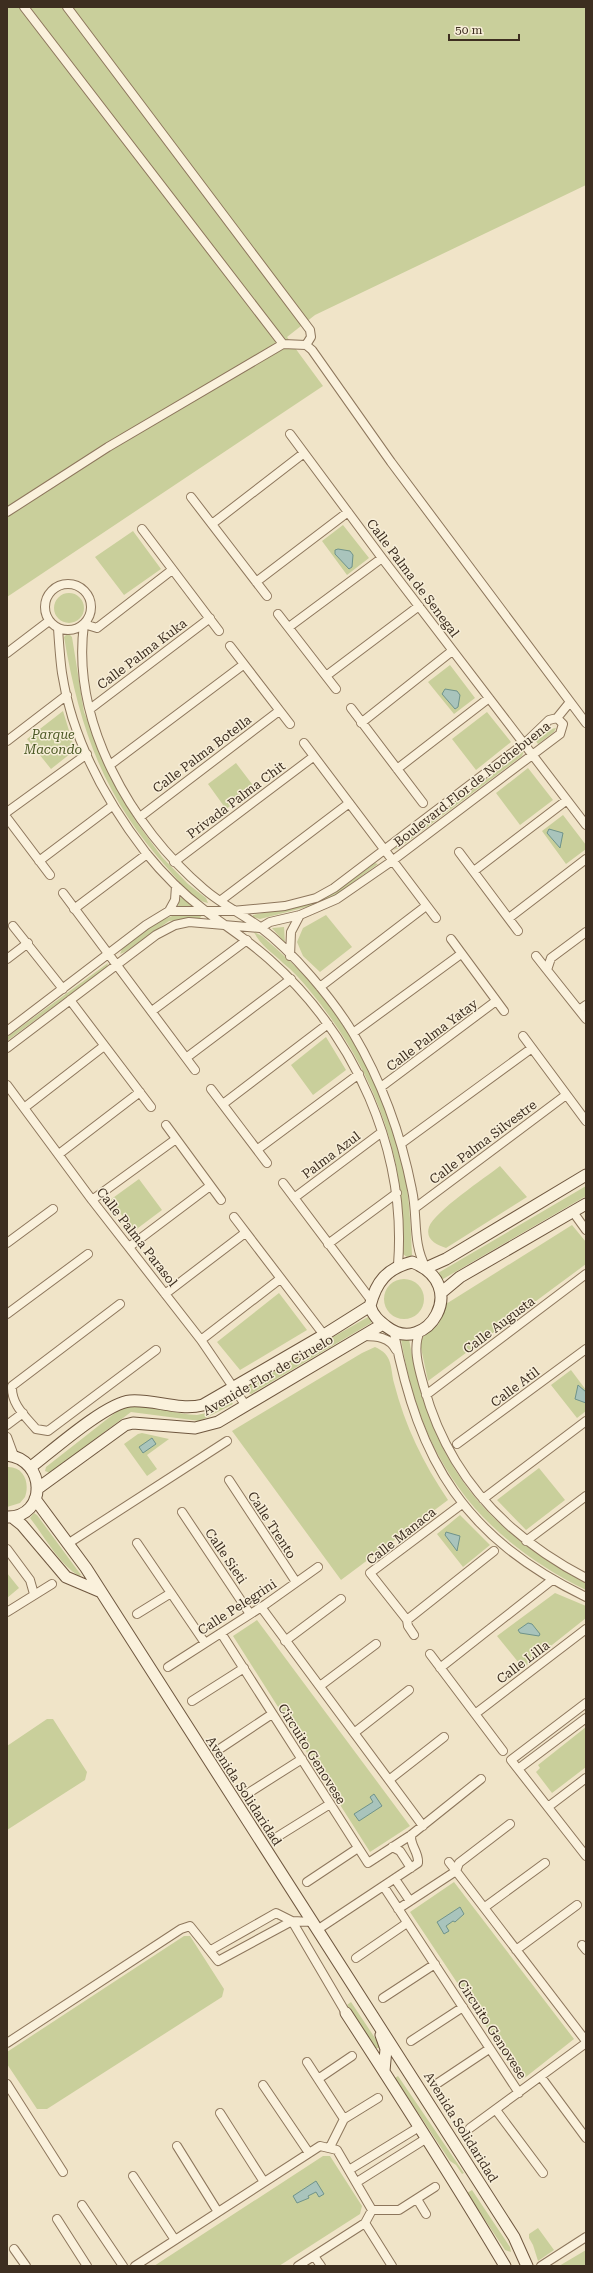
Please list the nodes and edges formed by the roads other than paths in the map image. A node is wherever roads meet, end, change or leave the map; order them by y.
1 (24, 7) edge
2 (67, 7) edge
3 (284, 344) junction
4 (306, 345) junction
5 (290, 434) dead end
6 (304, 453) junction
7 (191, 497) dead end
8 (7, 512) edge
9 (348, 512) junction
10 (212, 524) junction
11 (142, 529) dead end
12 (382, 558) junction
13 (172, 570) junction
14 (256, 582) junction
15 (267, 596) dead end
16 (419, 606) junction
17 (278, 614) dead end
18 (210, 618) junction
19 (49, 621) junction
20 (84, 624) junction
21 (289, 627) junction
22 (58, 628) junction
23 (219, 632) dead end
24 (230, 646) dead end
25 (452, 651) junction
26 (7, 653) edge
27 (243, 665) junction
28 (326, 676) junction
29 (336, 689) dead end
30 (67, 696) junction
31 (489, 698) junction
32 (570, 702) junction
33 (351, 708) dead end
34 (90, 709) junction
35 (279, 711) junction
36 (557, 718) junction
37 (361, 723) junction
38 (290, 724) dead end
39 (586, 724) edge
40 (7, 741) edge
41 (525, 743) junction
42 (304, 744) dead end
43 (87, 754) junction
44 (532, 754) junction
45 (313, 757) junction
46 (110, 765) junction
47 (397, 769) junction
48 (567, 800) junction
49 (348, 804) junction
50 (423, 804) dead end
51 (112, 806) junction
52 (7, 812) edge
53 (140, 817) junction
54 (7, 818) edge
55 (586, 825) edge
56 (384, 850) junction
57 (459, 852) dead end
58 (147, 854) junction
59 (586, 859) edge
60 (392, 861) junction
61 (40, 862) junction
62 (174, 862) junction
63 (474, 871) junction
64 (50, 875) dead end
65 (176, 886) junction
66 (63, 893) dead end
67 (220, 901) junction
68 (426, 906) junction
69 (74, 909) junction
70 (203, 910) junction
71 (169, 911) junction
72 (232, 911) junction
73 (300, 916) junction
74 (436, 918) dead end
75 (509, 918) junction
76 (13, 926) dead end
77 (229, 926) junction
78 (260, 928) junction
79 (518, 931) dead end
80 (586, 932) edge
81 (451, 939) dead end
82 (247, 940) junction
83 (28, 943) junction
84 (109, 953) junction
85 (461, 954) junction
86 (290, 956) junction
87 (536, 956) dead end
88 (7, 959) edge
89 (117, 964) junction
90 (547, 970) junction
91 (291, 979) junction
92 (320, 986) junction
93 (63, 989) junction
94 (70, 1000) junction
95 (496, 1001) junction
96 (583, 1007) edge
97 (152, 1011) junction
98 (504, 1011) dead end
99 (586, 1019) edge
100 (328, 1024) junction
101 (7, 1031) edge
102 (353, 1033) junction
103 (523, 1036) dead end
104 (104, 1046) junction
105 (7, 1048) edge
106 (532, 1048) junction
107 (186, 1058) junction
108 (195, 1070) dead end
109 (359, 1074) junction
110 (7, 1085) edge
111 (381, 1087) junction
112 (211, 1089) dead end
113 (140, 1092) junction
114 (566, 1095) junction
115 (223, 1104) junction
116 (151, 1107) dead end
117 (24, 1108) junction
118 (586, 1121) edge
119 (166, 1125) dead end
120 (382, 1132) junction
121 (176, 1139) junction
122 (402, 1143) junction
123 (258, 1149) junction
124 (59, 1154) junction
125 (267, 1163) dead end
126 (586, 1175) edge
127 (283, 1183) dead end
128 (210, 1186) junction
129 (397, 1193) junction
130 (294, 1198) junction
131 (92, 1200) junction
132 (220, 1200) dead end
133 (586, 1204) edge
134 (415, 1208) junction
135 (53, 1209) dead end
136 (573, 1212) junction
137 (234, 1217) dead end
138 (586, 1230) edge
139 (245, 1233) junction
140 (7, 1243) edge
141 (328, 1244) junction
142 (129, 1247) junction
143 (88, 1254) dead end
144 (398, 1265) junction
145 (426, 1268) junction
146 (586, 1274) edge
147 (280, 1279) junction
148 (442, 1292) junction
149 (165, 1294) junction
150 (370, 1303) junction
151 (120, 1304) dead end
152 (7, 1314) edge
153 (383, 1324) junction
154 (420, 1332) junction
155 (394, 1333) junction
156 (324, 1335) junction
157 (364, 1336) junction
158 (201, 1340) junction
159 (586, 1349) edge
160 (156, 1350) dead end
161 (398, 1354) junction
162 (232, 1388) junction
163 (426, 1395) junction
164 (246, 1406) junction
165 (23, 1413) junction
166 (586, 1421) edge
167 (10, 1423) edge
168 (7, 1437) edge
169 (227, 1441) dead end
170 (457, 1444) dead end
171 (11, 1455) edge
172 (31, 1467) junction
173 (229, 1480) dead end
174 (36, 1494) junction
175 (586, 1496) edge
176 (483, 1499) junction
177 (462, 1504) junction
178 (182, 1512) dead end
179 (10, 1517) edge
180 (526, 1541) junction
181 (69, 1543) junction
182 (137, 1543) dead end
183 (7, 1549) edge
184 (494, 1551) dead end
185 (318, 1567) dead end
186 (586, 1578) edge
187 (552, 1580) junction
188 (296, 1582) junction
189 (52, 1584) dead end
190 (99, 1591) junction
191 (171, 1593) junction
192 (34, 1594) junction
193 (586, 1597) edge
194 (341, 1599) dead end
195 (261, 1607) junction
196 (7, 1612) edge
197 (137, 1614) dead end
198 (250, 1614) junction
199 (407, 1620) junction
200 (586, 1630) edge
201 (221, 1633) junction
202 (414, 1635) dead end
203 (285, 1641) junction
204 (205, 1643) junction
205 (376, 1644) dead end
206 (430, 1654) dead end
207 (168, 1667) dead end
208 (244, 1668) junction
209 (440, 1668) junction
210 (320, 1686) junction
211 (409, 1690) dead end
212 (192, 1701) dead end
213 (586, 1703) edge
214 (272, 1714) junction
215 (475, 1714) junction
216 (586, 1718) edge
217 (354, 1733) junction
218 (444, 1737) dead end
219 (221, 1748) dead end
220 (503, 1751) dead end
221 (302, 1759) junction
222 (518, 1769) junction
223 (586, 1778) edge
224 (481, 1779) dead end
225 (389, 1780) junction
226 (250, 1792) dead end
227 (330, 1804) junction
228 (548, 1806) junction
229 (510, 1824) dead end
230 (423, 1826) junction
231 (277, 1837) dead end
232 (411, 1839) junction
233 (392, 1847) junction
234 (358, 1848) junction
235 (585, 1854) edge
236 (449, 1862) dead end
237 (545, 1863) dead end
238 (411, 1868) junction
239 (456, 1871) junction
240 (395, 1879) junction
241 (307, 1882) dead end
242 (384, 1887) junction
243 (410, 1901) junction
244 (577, 1905) dead end
245 (484, 1907) junction
246 (398, 1909) junction
247 (292, 1921) junction
248 (407, 1923) junction
249 (315, 1926) junction
250 (211, 1950) junction
251 (516, 1950) junction
252 (356, 1958) dead end
253 (435, 1964) junction
254 (383, 1998) dead end
255 (367, 2005) junction
256 (462, 2007) junction
257 (346, 2013) joint
258 (411, 2041) dead end
259 (7, 2042) edge
260 (586, 2042) edge
261 (490, 2048) junction
262 (352, 2056) dead end
263 (307, 2062) dead end
264 (384, 2071) junction
265 (541, 2077) junction
266 (318, 2079) junction
267 (438, 2083) dead end
268 (7, 2084) edge
269 (263, 2085) dead end
270 (519, 2093) junction
271 (378, 2098) dead end
272 (496, 2110) junction
273 (220, 2113) dead end
274 (344, 2119) junction
275 (419, 2127) junction
276 (470, 2128) dead end
277 (427, 2138) junction
278 (586, 2138) edge
279 (177, 2146) dead end
280 (330, 2147) junction
281 (308, 2153) junction
282 (349, 2170) junction
283 (63, 2172) dead end
284 (543, 2173) dead end
285 (133, 2176) dead end
286 (264, 2182) junction
287 (357, 2182) junction
288 (435, 2187) dead end
289 (417, 2199) junction
290 (82, 2205) dead end
291 (372, 2210) junction
292 (218, 2212) junction
293 (426, 2214) dead end
294 (57, 2219) dead end
295 (365, 2223) junction
296 (586, 2237) edge
297 (174, 2240) junction
298 (14, 2248) dead end
299 (314, 2256) junction
300 (26, 2266) edge
301 (87, 2266) edge
302 (123, 2266) edge
303 (135, 2266) edge
304 (298, 2266) edge
305 (321, 2266) edge
306 (392, 2266) edge
307 (505, 2266) edge
308 (527, 2266) edge
309 (541, 2266) edge

1 - 3 street
2 - 4 street
3 - 4 street
3 - 8 street
4 - 32 street
5 - 6 street, Calle Palma de Senegal
6 - 9 street, Calle Palma de Senegal
6 - 10 street
7 - 10 street
9 - 12 street, Calle Palma de Senegal
9 - 14 street
10 - 14 street
11 - 13 street
12 - 16 street, Calle Palma de Senegal
12 - 21 street
13 - 18 street
13 - 20 street
14 - 15 street
16 - 25 street, Calle Palma de Senegal
16 - 28 street
17 - 21 street
18 - 23 street
18 - 34 street, Calle Palma Kuka
19 - 20 street
19 - 22 street
19 - 26 street
20 - 22 street
20 - 34 street
21 - 28 street
22 - 30 street
24 - 27 street
25 - 31 street, Calle Palma de Senegal
25 - 37 street
27 - 35 street
27 - 46 street
28 - 29 street
30 - 40 street
30 - 43 street
31 - 41 street, Calle Palma de Senegal
31 - 47 street
32 - 36 street
32 - 39 street
33 - 37 street
34 - 46 street
35 - 38 street
35 - 53 street, Calle Palma Botella
36 - 41 street, Boulevard Flor de Nochebuena
36 - 44 street, Boulevard Flor de Nochebuena
37 - 47 street
41 - 44 street, Calle Palma de Senegal
41 - 56 street, Boulevard Flor de Nochebuena
42 - 45 street
43 - 51 street
43 - 52 street
44 - 48 street, Calle Palma de Senegal
44 - 60 street, Boulevard Flor de Nochebuena
45 - 49 street
45 - 62 street, Privada Palma Chit
46 - 53 street
47 - 50 street
48 - 55 street, Calle Palma de Senegal
48 - 63 street
49 - 56 street
49 - 67 street
51 - 58 street
51 - 61 street
53 - 62 street
54 - 61 street
56 - 60 street
56 - 72 street, Boulevard Flor de Nochebuena
57 - 63 street
58 - 65 street
58 - 69 street
59 - 75 street
60 - 68 street
60 - 73 street, Boulevard Flor de Nochebuena
61 - 64 street
62 - 67 street
63 - 75 street
65 - 70 street
65 - 71 street
66 - 69 street
67 - 72 street
68 - 74 street
68 - 92 street
69 - 84 street
70 - 71 street, Boulevard Flor de Nochebuena
70 - 72 street, Boulevard Flor de Nochebuena
70 - 77 street
71 - 84 street
72 - 78 street
73 - 78 street, Boulevard Flor de Nochebuena
73 - 86 street
75 - 79 street
76 - 83 street
77 - 78 street, Boulevard Flor de Nochebuena
77 - 82 street
77 - 89 street, Boulevard Flor de Nochebuena
78 - 86 street
80 - 90 street
81 - 85 street, Calle Palma Yatay
82 - 91 street
82 - 97 street
83 - 88 street
83 - 93 street
84 - 89 street
84 - 93 street
85 - 95 street, Calle Palma Yatay
85 - 102 street
86 - 92 street
87 - 90 street
89 - 94 street, Boulevard Flor de Nochebuena
89 - 97 street
90 - 96 street
91 - 100 street
91 - 107 street
92 - 102 street
93 - 101 street
94 - 104 street
94 - 105 street, Boulevard Flor de Nochebuena
95 - 98 street, Calle Palma Yatay
95 - 111 street, Calle Palma Yatay
96 - 99 street
97 - 107 street
100 - 109 street
100 - 115 street
102 - 111 street
103 - 106 street
104 - 113 street
104 - 117 street
106 - 114 street
106 - 122 street
107 - 108 street
109 - 120 street
109 - 123 street
110 - 117 street, Calle Palma Parasol
111 - 122 street
112 - 115 street
113 - 116 street
113 - 124 street
114 - 118 street
114 - 134 street, Calle Palma Silvestre
115 - 123 street
117 - 124 street, Calle Palma Parasol
119 - 121 street
120 - 129 street
120 - 130 street, Palma Azul
121 - 128 street
121 - 131 street
122 - 134 street
123 - 125 street
124 - 131 street, Calle Palma Parasol
126 - 145 main road
127 - 130 street
128 - 132 street
128 - 142 street
129 - 141 street
129 - 144 street
130 - 141 street
131 - 142 street, Calle Palma Parasol
133 - 136 main road
134 - 145 street
135 - 140 street
136 - 138 street
136 - 148 main road
137 - 139 street
139 - 147 street
139 - 149 street
141 - 150 street
142 - 149 street, Calle Palma Parasol
143 - 152 street
144 - 145 main road
144 - 150 main road
145 - 148 main road
146 - 163 street, Calle Augusta
147 - 156 street
147 - 158 street
148 - 154 main road
149 - 158 street, Calle Palma Parasol
150 - 153 main road
150 - 156 main road, Avenide Flor de Ciruelo
151 - 165 street
153 - 155 main road
153 - 157 main road, Avenide Flor de Ciruelo
154 - 155 main road
154 - 163 street
155 - 161 street
156 - 162 main road, Avenide Flor de Ciruelo
157 - 161 street
157 - 164 main road, Avenide Flor de Ciruelo
158 - 162 street, Calle Palma Parasol
159 - 170 street, Calle Atil
160 - 165 street
161 - 177 street
162 - 164 street, Calle Palma Parasol
162 - 172 main road, Avenide Flor de Ciruelo
163 - 176 street
164 - 174 main road, Avenide Flor de Ciruelo
165 - 167 street
166 - 176 street
168 - 171 street
169 - 181 street
171 - 172 main road
172 - 174 main road
173 - 188 street, Calle Trento
174 - 179 main road, Avenide Flor de Ciruelo
174 - 181 main road, Avenida Solidaridad
175 - 180 street
176 - 180 street
177 - 187 street
177 - 199 street, Calle Manaca
178 - 198 street, Calle Sieti
179 - 190 main road
180 - 186 street
181 - 190 main road, Avenida Solidaridad
182 - 191 street
183 - 192 street
184 - 199 street
185 - 188 street, Calle Pelegrini
187 - 193 street
187 - 209 street
188 - 195 street, Calle Pelegrini
189 - 192 street
190 - 249 main road, Avenida Solidaridad
191 - 197 street
191 - 204 street
192 - 196 street
194 - 203 street
195 - 198 street, Calle Pelegrini
195 - 203 street
198 - 201 street, Calle Pelegrini
199 - 202 street, Calle Manaca
200 - 215 street, Calle Lilla
201 - 204 street, Calle Pelegrini
201 - 208 street, Circuito Genovese
203 - 210 street
204 - 207 street, Calle Pelegrini
205 - 210 street
206 - 209 street
208 - 212 street
208 - 214 street, Circuito Genovese
209 - 215 street
210 - 217 street
211 - 217 street
213 - 222 street
214 - 219 street
214 - 221 street, Circuito Genovese
215 - 220 street
216 - 222 street
217 - 225 street
218 - 225 street
221 - 226 street
221 - 227 street, Circuito Genovese
222 - 228 street
223 - 228 street
224 - 230 street, Circuito Genovese
225 - 230 street
227 - 231 street
227 - 234 street, Circuito Genovese
228 - 235 street
229 - 239 street
230 - 232 street, Circuito Genovese
232 - 233 street, Circuito Genovese
232 - 238 street
233 - 234 street, Circuito Genovese
233 - 238 street
234 - 241 street
236 - 239 street, Circuito Genovese
237 - 245 street
238 - 240 street
239 - 243 street
239 - 245 street, Circuito Genovese
240 - 242 street
240 - 242 street
240 - 243 street
240 - 249 street
242 - 246 street, Circuito Genovese
243 - 246 street
244 - 251 street
245 - 251 street, Circuito Genovese
246 - 248 street, Circuito Genovese
247 - 249 street
247 - 250 street
247 - 250 street
247 - 257 street
248 - 252 street
248 - 253 street, Circuito Genovese
249 - 255 main road, Avenida Solidaridad
250 - 259 street
251 - 260 street, Circuito Genovese
253 - 254 street
253 - 256 street, Circuito Genovese
255 - 264 main road, Avenida Solidaridad
255 - 308 main road, Avenida Solidaridad
256 - 258 street
256 - 261 street, Circuito Genovese
257 - 264 main road
260 - 265 street, Circuito Genovese
261 - 267 street
261 - 270 street, Circuito Genovese
262 - 266 street
263 - 266 street
264 - 275 main road
265 - 270 street, Circuito Genovese
265 - 278 street
266 - 274 street
268 - 283 street
269 - 281 street
270 - 272 street
271 - 274 street
272 - 276 street
272 - 284 street
273 - 286 street
274 - 280 street
275 - 277 main road
275 - 282 street
277 - 287 street
277 - 307 main road
279 - 292 street
280 - 281 street
280 - 282 street
281 - 286 street
282 - 287 street
285 - 297 street
286 - 292 street
287 - 291 street
288 - 289 street
289 - 291 street
289 - 293 street
290 - 302 street
291 - 295 street
292 - 297 street
294 - 301 street
295 - 299 street
295 - 306 street
296 - 309 street
297 - 303 street
298 - 300 street
299 - 304 street
299 - 305 street

